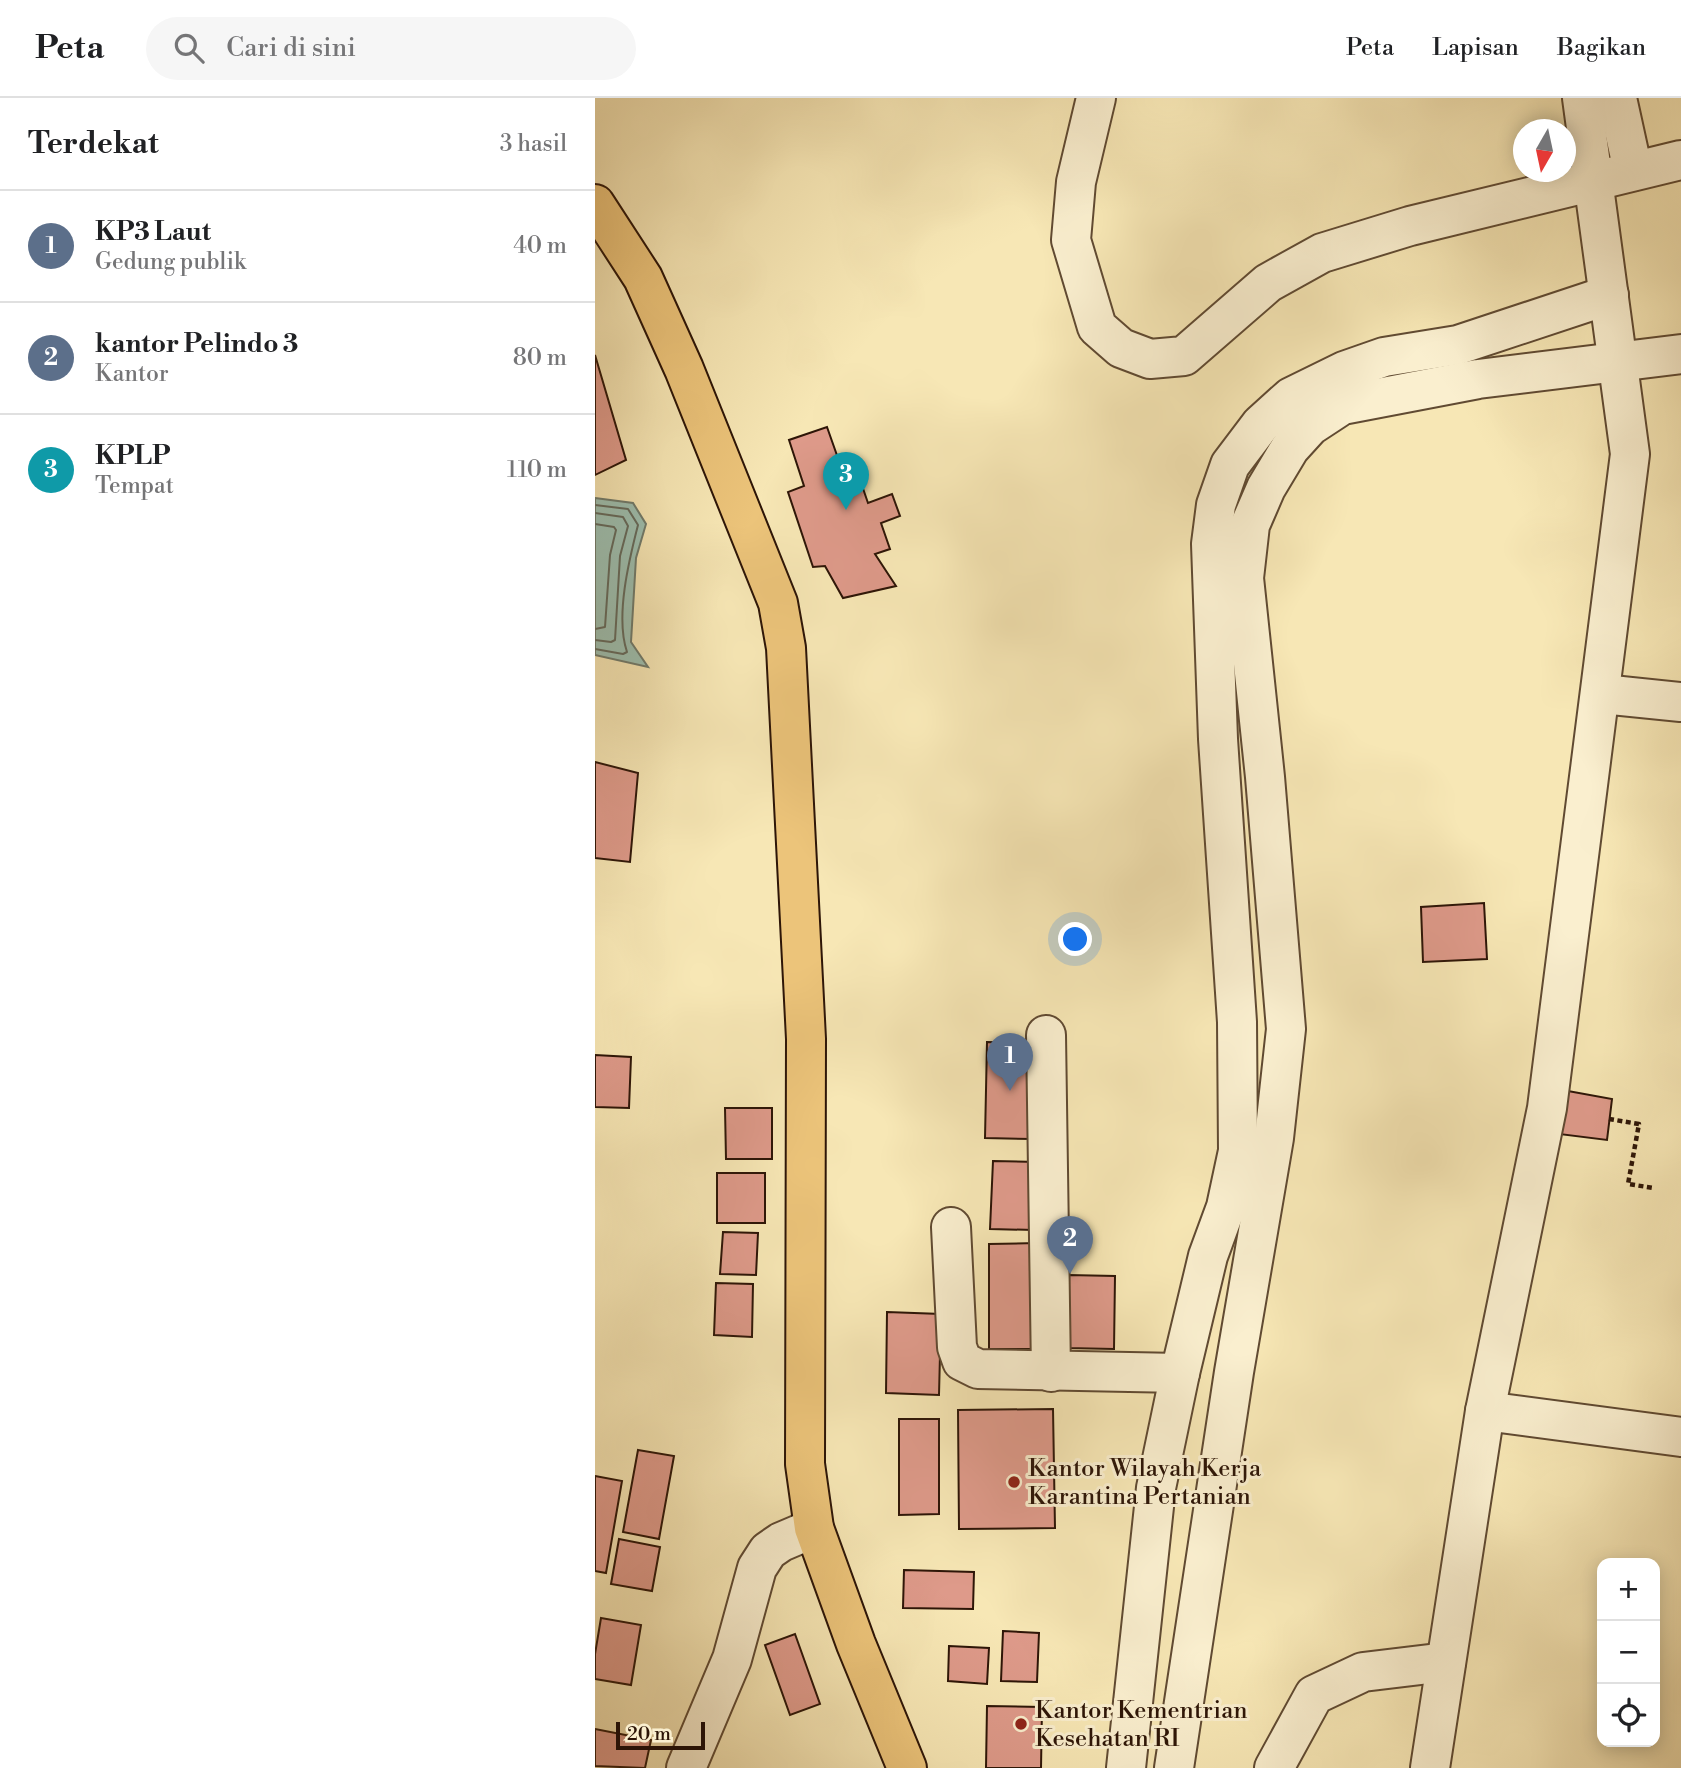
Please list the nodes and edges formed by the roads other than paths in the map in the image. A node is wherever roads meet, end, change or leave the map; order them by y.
1 (1096, 98) edge
2 (1582, 98) edge
3 (1617, 98) edge
4 (1681, 160) edge
5 (1633, 171) junction
6 (1594, 179) junction
7 (595, 204) edge
8 (1609, 295) junction
9 (1681, 354) edge
10 (1620, 364) junction
11 (1602, 694) junction
12 (1681, 702) edge
13 (1046, 1035) dead end
14 (951, 1227) dead end
15 (1258, 1234) junction
16 (1051, 1372) junction
17 (1180, 1373) junction
18 (1485, 1411) junction
19 (1681, 1437) edge
20 (814, 1528) junction
21 (1446, 1662) junction
22 (1126, 1767) edge
23 (686, 1768) edge
24 (907, 1768) edge
25 (1174, 1768) edge
26 (1274, 1768) edge
27 (1430, 1768) edge

1 - 6 street
2 - 6 street
3 - 5 street
4 - 5 street
5 - 6 street
6 - 8 street
7 - 20 highway
8 - 10 street
8 - 17 street
9 - 10 street
10 - 11 street
10 - 15 street
11 - 12 street
11 - 18 street
13 - 16 street
14 - 16 street
15 - 22 street
15 - 25 street
16 - 17 street
17 - 22 street
18 - 19 street
18 - 21 street
20 - 23 street
20 - 24 highway
21 - 26 street
21 - 27 street

